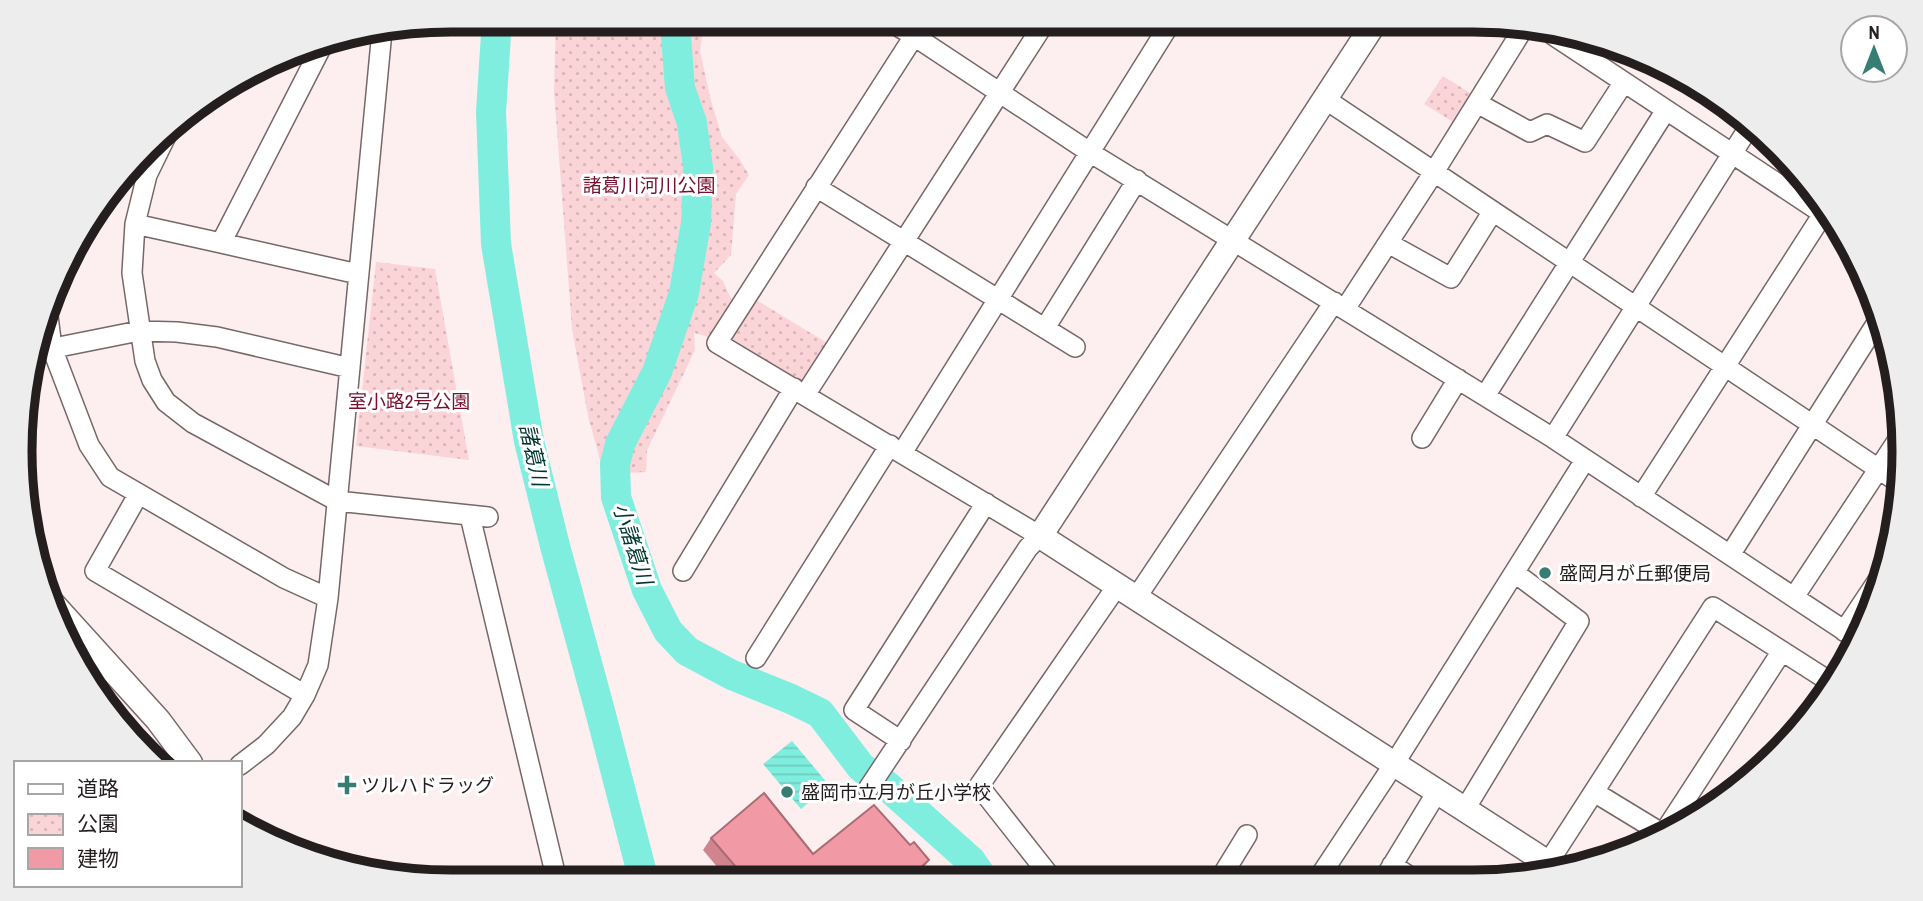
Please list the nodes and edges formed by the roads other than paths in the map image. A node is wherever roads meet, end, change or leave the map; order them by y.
1 (916, 32) edge
2 (925, 32) edge
3 (1039, 32) edge
4 (1165, 32) edge
5 (1369, 32) edge
6 (1520, 34) edge
7 (381, 37) edge
8 (1564, 42) edge
9 (318, 53) edge
10 (1624, 82) junction
11 (1001, 93) junction
12 (1325, 99) junction
13 (1477, 103) junction
14 (1666, 110) junction
15 (1746, 132) edge
16 (160, 148) edge
17 (1091, 153) junction
18 (1732, 154) junction
19 (1434, 172) junction
20 (1137, 180) junction
21 (816, 187) junction
22 (1813, 207) edge
23 (1493, 211) junction
24 (1820, 217) edge
25 (135, 224) junction
26 (1233, 239) junction
27 (905, 241) junction
28 (220, 243) junction
29 (1388, 243) junction
30 (1569, 262) junction
31 (358, 274) junction
32 (999, 299) junction
33 (1339, 305) junction
34 (1636, 307) junction
35 (1045, 328) junction
36 (1873, 329) edge
37 (139, 331) junction
38 (1075, 347) dead end
39 (44, 350) edge
40 (44, 352) edge
41 (1724, 366) junction
42 (350, 368) junction
43 (1458, 379) junction
44 (799, 392) junction
45 (1485, 396) junction
46 (1813, 425) junction
47 (1422, 438) dead end
48 (1553, 438) junction
49 (1892, 448) edge
50 (896, 449) junction
51 (1585, 460) junction
52 (1878, 469) junction
53 (1891, 477) edge
54 (138, 495) junction
55 (1642, 497) junction
56 (337, 501) junction
57 (986, 503) junction
58 (1040, 536) junction
59 (1730, 555) junction
60 (683, 571) dead end
61 (1515, 573) junction
62 (1127, 592) junction
63 (1794, 597) junction
64 (328, 598) junction
65 (67, 620) edge
66 (1849, 634) edge
67 (1782, 651) junction
68 (756, 658) dead end
69 (1824, 678) edge
70 (305, 695) junction
71 (901, 741) junction
72 (189, 761) edge
73 (242, 764) edge
74 (1394, 764) junction
75 (873, 781) dead end
76 (1437, 792) junction
77 (1594, 792) junction
78 (1465, 809) junction
79 (1674, 817) edge
80 (1653, 828) edge
81 (1247, 835) dead end
82 (1557, 860) edge
83 (1548, 862) edge
84 (555, 870) edge
85 (1045, 870) edge
86 (1226, 870) edge
87 (1324, 870) edge
88 (1389, 870) edge

1 - 21 street
2 - 11 street
3 - 11 street
4 - 17 street
5 - 12 street
6 - 13 street
7 - 31 street
8 - 10 street
9 - 28 street
10 - 13 street
10 - 14 street
11 - 17 street
11 - 27 street
12 - 19 street
12 - 26 street
13 - 19 street
14 - 18 street
14 - 30 street
15 - 18 street
16 - 25 street
17 - 20 street
17 - 32 street
18 - 22 street
18 - 34 street
19 - 23 street
19 - 29 street
20 - 26 street
20 - 35 street
21 - 27 street
21 - 44 street
23 - 29 street
23 - 30 street
24 - 41 street
25 - 28 street
25 - 37 street
26 - 33 street
26 - 58 street
27 - 32 street
27 - 44 street
28 - 31 street
29 - 33 street
30 - 34 street
30 - 45 street
31 - 42 street
32 - 35 street
32 - 50 street
33 - 43 street
33 - 62 street
34 - 41 street
34 - 48 street
35 - 38 street
36 - 46 street
37 - 39 street
37 - 42 street
37 - 56 street
40 - 54 street
41 - 46 street
41 - 55 street
42 - 56 street
43 - 45 street
43 - 47 street
44 - 50 street
44 - 60 street
45 - 48 street
46 - 52 street
46 - 59 street
48 - 51 street
49 - 52 street
50 - 57 street
50 - 68 street
51 - 55 street
51 - 61 street
52 - 53 street
52 - 63 street
54 - 64 street
54 - 70 street
55 - 59 street
56 - 64 street
56 - 84 street
57 - 58 street
57 - 71 street
58 - 62 street
58 - 71 street
59 - 63 street
61 - 74 street
61 - 78 street
62 - 74 street
62 - 85 street
63 - 66 street
64 - 70 street
65 - 72 street
67 - 69 street
67 - 77 street
67 - 79 street
70 - 73 street
71 - 75 street
74 - 76 street
74 - 87 street
76 - 78 street
76 - 88 street
77 - 80 street
77 - 82 street
78 - 83 street
81 - 86 street

